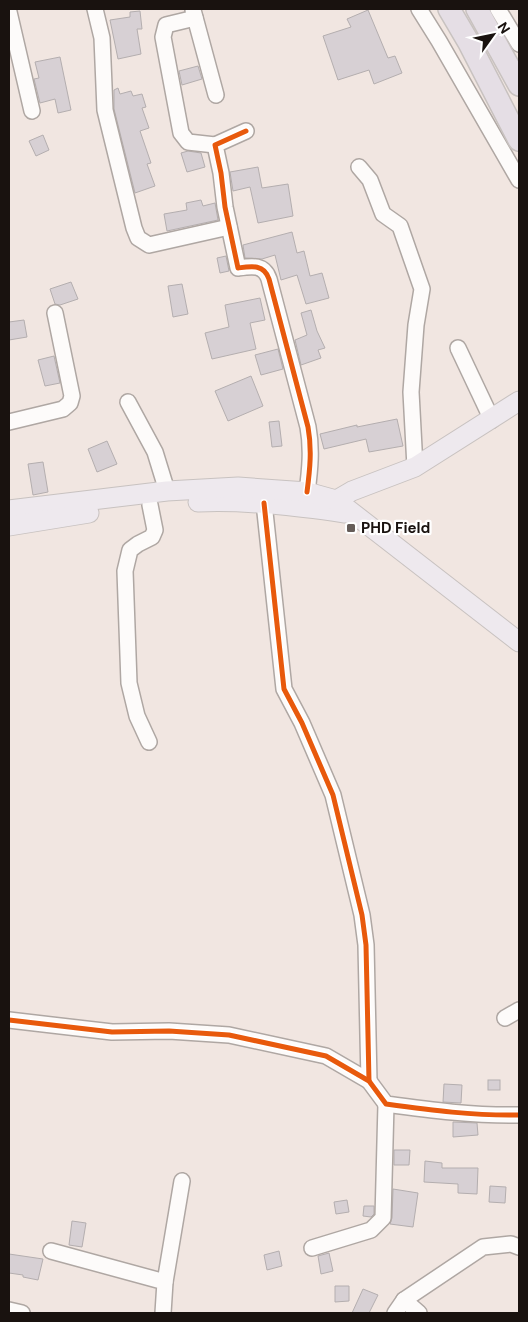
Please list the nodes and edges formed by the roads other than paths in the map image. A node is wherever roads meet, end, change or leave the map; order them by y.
1 (95, 9) edge
2 (419, 9) edge
3 (449, 9) edge
4 (476, 9) edge
5 (502, 10) edge
6 (9, 12) edge
7 (194, 13) edge
8 (519, 44) edge
9 (519, 85) edge
10 (216, 95) dead end
11 (32, 111) dead end
12 (246, 131) dead end
13 (519, 140) edge
14 (215, 145) junction
15 (359, 167) dead end
16 (519, 180) edge
17 (229, 227) junction
18 (55, 313) dead end
19 (458, 348) dead end
20 (519, 401) edge
21 (128, 402) dead end
22 (492, 420) junction
23 (9, 422) edge
24 (415, 467) junction
25 (167, 491) junction
26 (307, 492) junction
27 (264, 503) junction
28 (329, 504) junction
29 (150, 505) junction
30 (9, 510) edge
31 (9, 526) edge
32 (519, 642) edge
33 (149, 742) dead end
34 (519, 1010) edge
35 (505, 1018) dead end
36 (9, 1020) edge
37 (369, 1081) junction
38 (386, 1104) junction
39 (519, 1115) edge
40 (182, 1181) dead end
41 (519, 1247) edge
42 (312, 1248) dead end
43 (51, 1251) dead end
44 (165, 1282) junction
45 (404, 1300) junction
46 (9, 1310) edge
47 (22, 1313) edge
48 (163, 1313) edge
49 (395, 1313) edge
50 (419, 1313) edge

1 - 17 street
2 - 16 street
3 - 13 highway
4 - 9 highway
5 - 8 street
6 - 11 street
7 - 10 street
7 - 14 street
12 - 14 street
14 - 17 street
15 - 24 street
17 - 26 street
18 - 23 street
19 - 22 street
20 - 22 main road
21 - 25 street
22 - 24 main road
24 - 28 main road
25 - 26 main road
25 - 30 main road
26 - 28 main road
27 - 28 main road
27 - 29 main road
27 - 37 street
28 - 32 main road
29 - 31 main road
29 - 33 street
34 - 35 street
36 - 37 street
37 - 38 street
38 - 39 street
38 - 42 street
40 - 44 street
41 - 45 street
43 - 44 street
44 - 48 street
45 - 49 street
45 - 50 street
46 - 47 street

